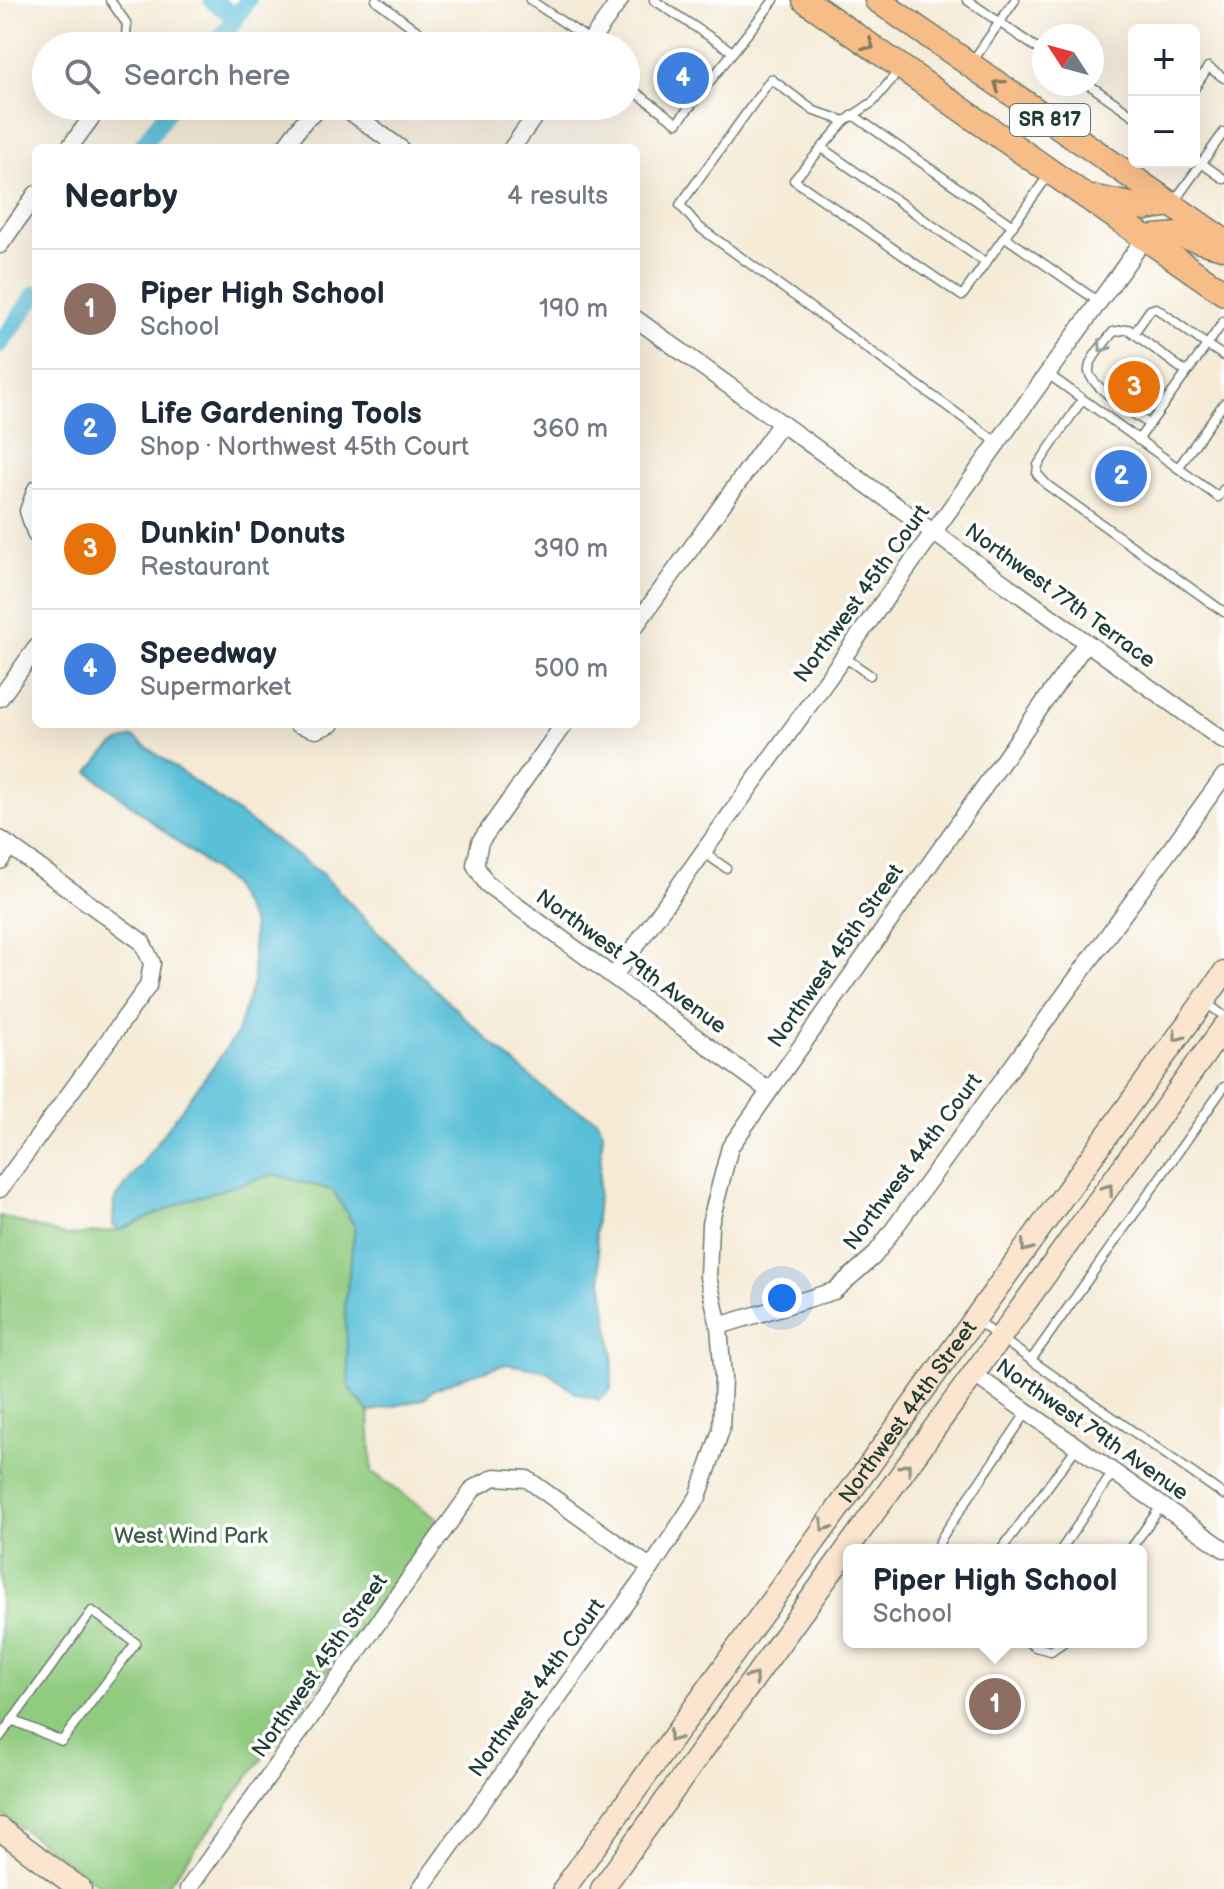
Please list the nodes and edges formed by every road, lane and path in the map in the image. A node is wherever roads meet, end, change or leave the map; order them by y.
1 (110, 0) edge
2 (376, 0) edge
3 (530, 0) edge
4 (620, 0) edge
5 (654, 0) edge
6 (774, 0) edge
7 (805, 0) edge
8 (877, 0) edge
9 (967, 0) edge
10 (1015, 0) edge
11 (1000, 23) junction
12 (126, 32) edge
13 (418, 32) edge
14 (574, 32) edge
15 (597, 32) edge
16 (1032, 45) edge
17 (733, 52) junction
18 (970, 65) junction
19 (902, 67) junction
20 (1224, 78) edge
21 (1200, 80) edge
22 (640, 95) edge
23 (1104, 95) edge
24 (1128, 112) edge
25 (853, 115) junction
26 (90, 120) edge
27 (305, 120) edge
28 (362, 120) edge
29 (532, 120) edge
30 (845, 121) junction
31 (1224, 132) edge
32 (72, 144) edge
33 (287, 144) edge
34 (395, 144) edge
35 (515, 144) edge
36 (822, 148) junction
37 (1200, 159) edge
38 (1200, 162) edge
39 (1194, 168) edge
40 (1051, 172) junction
41 (1224, 179) edge
42 (1086, 196) junction
43 (32, 200) edge
44 (1172, 204) junction
45 (1013, 226) junction
46 (1005, 237) junction
47 (1145, 238) junction
48 (1224, 241) edge
49 (0, 245) edge
50 (1224, 248) edge
51 (986, 263) junction
52 (1224, 293) edge
53 (1099, 302) junction
54 (1224, 321) edge
55 (640, 322) edge
56 (1134, 333) junction
57 (1207, 345) junction
58 (1224, 356) edge
59 (1186, 372) junction
60 (1048, 374) junction
61 (1082, 400) junction
62 (1224, 403) edge
63 (781, 423) junction
64 (1149, 424) junction
65 (1138, 440) junction
66 (998, 443) junction
67 (1178, 468) junction
68 (1224, 489) edge
69 (32, 500) edge
70 (32, 523) edge
71 (934, 533) junction
72 (1224, 612) edge
73 (640, 619) edge
74 (1086, 643) junction
75 (32, 654) edge
76 (844, 657) junction
77 (870, 675) dead end
78 (0, 698) edge
79 (561, 728) edge
80 (1224, 741) edge
81 (1224, 776) edge
82 (5, 842) edge
83 (703, 852) junction
84 (0, 861) edge
85 (726, 868) dead end
86 (1224, 973) edge
87 (614, 976) junction
88 (1204, 1001) junction
89 (1224, 1016) edge
90 (1224, 1027) edge
91 (1224, 1087) edge
92 (768, 1090) junction
93 (0, 1189) edge
94 (974, 1319) junction
95 (719, 1326) junction
96 (1000, 1338) junction
97 (1031, 1360) junction
98 (973, 1374) junction
99 (1028, 1412) junction
100 (1077, 1447) junction
101 (1114, 1472) junction
102 (1224, 1495) edge
103 (1162, 1505) junction
104 (851, 1544) edge
105 (939, 1544) edge
106 (1005, 1544) edge
107 (1065, 1544) edge
108 (1134, 1544) edge
109 (1224, 1549) edge
110 (843, 1554) edge
111 (651, 1568) junction
112 (12, 1720) junction
113 (0, 1737) edge
114 (0, 1829) edge
115 (80, 1889) edge
116 (188, 1889) edge
117 (420, 1889) edge
118 (564, 1889) edge
119 (602, 1889) edge

1 - 12 lane
2 - 13 lane
3 - 14 lane
4 - 15 street
5 - 17 lane
6 - 17 lane
7 -> 19 main road, SR 817
8 - 18 main road, SR 817
9 - 11 lane
10 - 11 lane
11 - 16 lane
11 - 18 lane
17 - 22 lane
44 -> 18 main road, SR 817
19 - 25 lane
19 - 40 main road, SR 817
20 - 21 lane
23 - 24 lane
25 - 30 lane
25 - 45 lane
26 - 32 street
27 - 33 street
28 - 34 street
29 - 35 street
30 - 36 lane
30 - 66 lane
31 - 37 lane
36 - 51 lane
36 - 51 lane
38 - 41 lane
39 - 44 lane
40 - 42 main road, SR 817
40 - 45 lane
42 - 44 main road
42 - 47 main road, SR 817
43 - 49 street
44 - 48 main road, SR 817
45 - 46 lane
46 - 51 lane
46 - 53 lane
47 - 50 main road
47 - 52 main road, SR 817
47 - 53 street, Northwest 45th Court
53 - 60 street, Northwest 45th Court
54 - 57 lane
55 - 63 street, Northwest 77th Terrace
56 - 57 lane
56 - 59 lane
56 -> 64 lane
57 - 58 lane
57 - 59 lane
59 - 64 lane
60 - 61 lane
60 - 66 street, Northwest 45th Court
61 - 65 lane
61 - 72 lane
62 - 67 lane
63 - 71 street, Northwest 77th Terrace
63 - 73 street
64 - 65 lane
65 - 67 lane
66 - 71 street, Northwest 45th Court
67 - 68 lane
69 - 70 street
71 - 74 street, Northwest 77th Terrace
71 - 76 street, Northwest 45th Court
74 - 80 street, Northwest 77th Terrace
74 - 92 street, Northwest 45th Street
75 - 78 street
76 - 77 lane
76 - 83 street, Northwest 45th Court
79 - 87 street, Northwest 79th Avenue
81 - 95 street, Northwest 44th Court
82 - 84 street
82 - 93 street
83 - 85 lane
83 - 87 street, Northwest 45th Court
86 - 88 street, Northwest 44th Street
87 - 92 street, Northwest 79th Avenue
88 - 89 lane
88 -> 94 street, Northwest 44th Street
96 -> 90 street, Northwest 44th Street
91 - 97 lane
92 - 95 street, Northwest 45th Street
94 - 96 lane
94 -> 118 street, Northwest 44th Street
95 - 111 street, Northwest 44th Court
96 - 97 lane
96 - 98 street, Northwest 44th Street
97 - 102 lane
98 - 99 street, Northwest 79th Avenue
104 -> 98 street, Northwest 44th Street
99 - 100 street, Northwest 79th Avenue
99 - 105 lane
100 - 101 street, Northwest 79th Avenue
100 - 106 lane
101 - 103 street, Northwest 79th Avenue
101 - 107 lane
103 - 108 lane
103 - 109 street, Northwest 79th Avenue
119 -> 110 street, Northwest 44th Street
111 - 116 street, Northwest 45th Street
111 - 117 street, Northwest 44th Court
112 - 112 lane
112 - 113 lane
114 - 115 street

